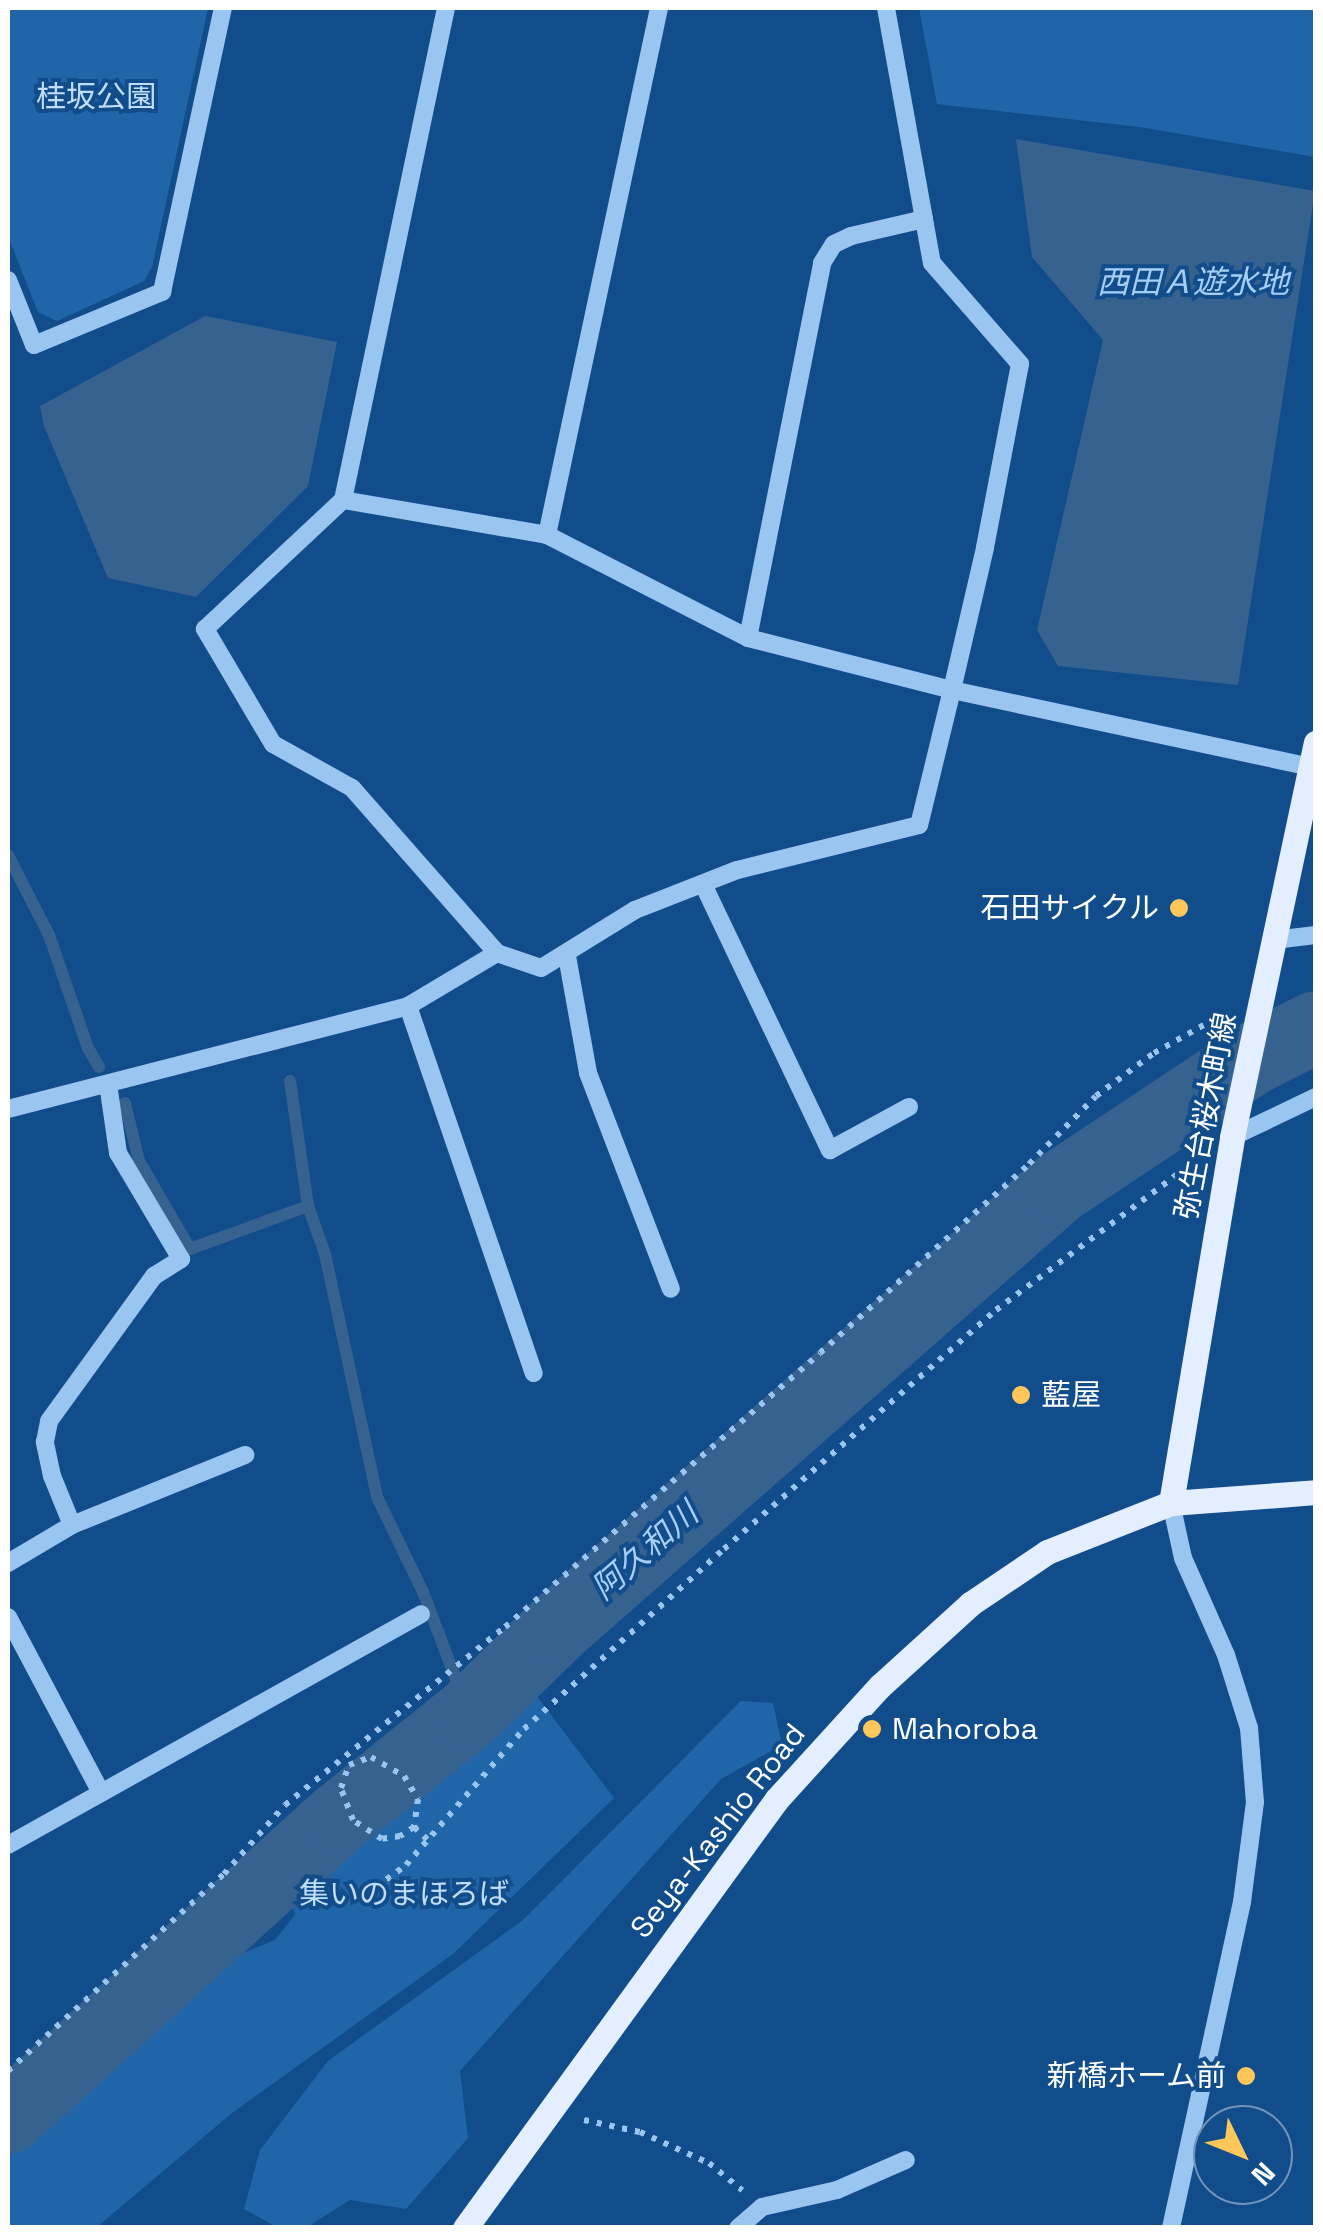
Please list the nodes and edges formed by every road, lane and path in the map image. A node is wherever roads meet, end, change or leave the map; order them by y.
1 (224, 8) edge
2 (446, 8) edge
3 (659, 8) edge
4 (886, 8) edge
5 (924, 219) junction
6 (8, 280) edge
7 (343, 500) junction
8 (547, 534) junction
9 (748, 638) junction
10 (952, 690) junction
11 (1313, 755) edge
12 (703, 884) junction
13 (1316, 934) edge
14 (1274, 940) junction
15 (497, 953) junction
16 (567, 956) junction
17 (408, 1006) junction
18 (1211, 1021) dead end
19 (108, 1084) junction
20 (1316, 1097) edge
21 (909, 1107) dead end
22 (8, 1109) edge
23 (1235, 1127) junction
24 (1182, 1170) dead end
25 (672, 1289) dead end
26 (534, 1374) dead end
27 (245, 1455) dead end
28 (1316, 1492) edge
29 (1171, 1503) junction
30 (72, 1525) junction
31 (8, 1563) edge
32 (421, 1614) dead end
33 (8, 1617) edge
34 (347, 1761) junction
35 (102, 1793) junction
36 (414, 1826) junction
37 (428, 1840) junction
38 (8, 1844) edge
39 (376, 1887) dead end
40 (8, 2071) edge
41 (584, 2120) dead end
42 (906, 2160) dead end
43 (762, 2207) junction
44 (464, 2228) edge
45 (738, 2228) edge
46 (1171, 2228) edge

1 - 6 street
2 - 7 street
3 - 8 street
4 - 5 street
5 - 9 street
5 - 10 street
7 - 8 street
7 - 15 street
8 - 9 street
9 - 10 street
10 - 11 street
10 - 12 street
11 - 14 main road, 弥生台桜木町線
12 - 16 street
12 - 21 street
13 - 14 street
14 - 23 main road, 弥生台桜木町線
15 - 16 street
15 - 17 street
16 - 25 street
17 - 19 street
17 - 26 street
18 - 34 path
19 - 22 street
19 - 30 street
20 - 23 street
23 - 29 main road, 弥生台桜木町線
24 - 37 path
27 - 30 street
28 - 29 main road, Seya-Kashio Road
29 - 44 main road, Seya-Kashio Road
29 - 46 street
30 - 31 street
32 - 35 street
33 - 35 street
34 - 36 path
34 - 36 path
34 - 40 path
35 - 38 street
36 - 37 path
37 - 39 path
41 - 43 path
42 - 43 street
43 - 45 street

